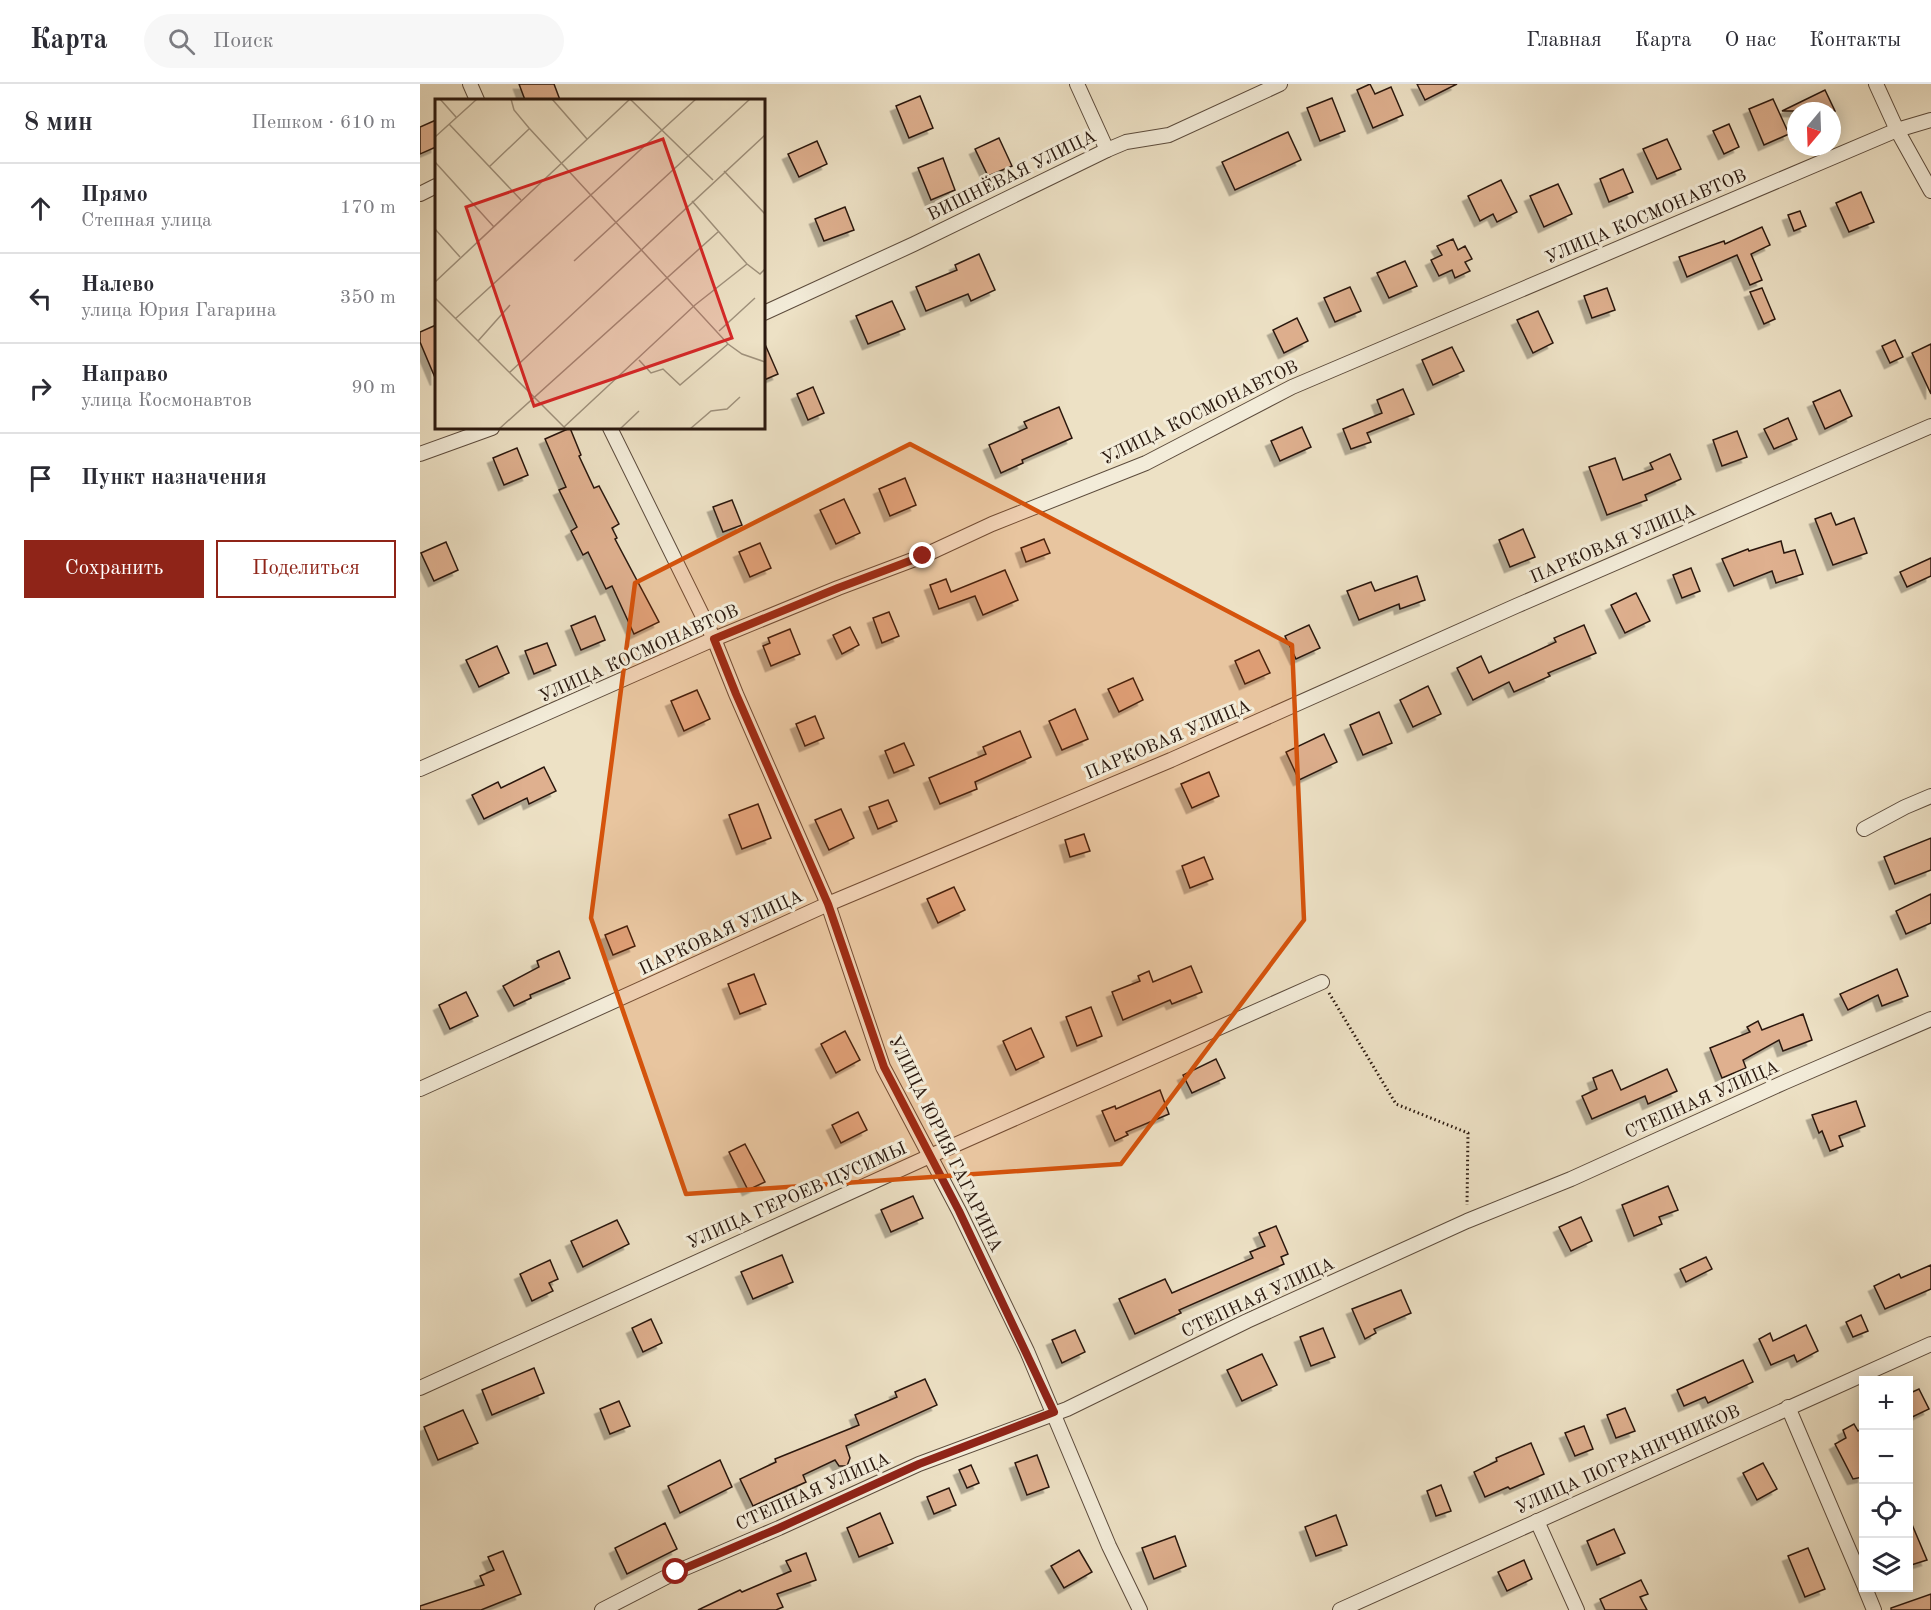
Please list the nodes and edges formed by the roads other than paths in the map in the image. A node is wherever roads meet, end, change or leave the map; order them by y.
1 (470, 84) edge
2 (1077, 84) edge
3 (1280, 84) edge
4 (1876, 84) edge
5 (477, 99) edge
6 (1931, 120) edge
7 (1897, 130) junction
8 (1107, 150) junction
9 (435, 186) edge
10 (1931, 191) edge
11 (420, 194) edge
12 (765, 313) edge
13 (1931, 426) edge
14 (489, 429) edge
15 (610, 429) edge
16 (420, 454) edge
17 (714, 639) junction
18 (420, 769) edge
19 (1931, 796) edge
20 (1864, 829) dead end
21 (828, 904) junction
22 (1322, 982) road end
23 (1931, 1019) edge
24 (420, 1089) edge
25 (930, 1156) junction
26 (1931, 1344) edge
27 (420, 1388) edge
28 (1788, 1407) junction
29 (1054, 1412) junction
30 (1537, 1521) junction
31 (1859, 1574) edge
32 (1866, 1592) edge
33 (602, 1610) edge
34 (1140, 1610) edge
35 (1340, 1610) edge
36 (1577, 1610) edge
37 (1874, 1610) edge

1 - 5 street
2 - 8 street
3 - 8 street, ВИШНЁВАЯ УЛИЦА
4 - 7 street
6 - 7 street, УЛИЦА КОСМОНАВТОВ
7 - 10 street
7 - 17 street, УЛИЦА КОСМОНАВТОВ
8 - 12 street, ВИШНЁВАЯ УЛИЦА
9 - 11 street
13 - 21 street, ПАРКОВАЯ УЛИЦА
14 - 16 street
15 - 17 street, УЛИЦА ЮРИЯ ГАГАРИНА
17 - 18 street, УЛИЦА КОСМОНАВТОВ
17 - 21 street, УЛИЦА ЮРИЯ ГАГАРИНА
19 - 20 street
21 - 24 street, ПАРКОВАЯ УЛИЦА
21 - 25 street, УЛИЦА ЮРИЯ ГАГАРИНА
22 - 25 street, УЛИЦА ГЕРОЕВ ЦУСИМЫ
23 - 29 street, СТЕПНАЯ УЛИЦА
25 - 27 street, УЛИЦА ГЕРОЕВ ЦУСИМЫ
25 - 29 street, УЛИЦА ЮРИЯ ГАГАРИНА
26 - 28 street, УЛИЦА ПОГРАНИЧНИКОВ
28 - 30 street, УЛИЦА ПОГРАНИЧНИКОВ
28 - 31 street
29 - 33 street, СТЕПНАЯ УЛИЦА
29 - 34 street, УЛИЦА ЮРИЯ ГАГАРИНА
30 - 35 street, УЛИЦА ПОГРАНИЧНИКОВ
30 - 36 street
32 - 37 street

